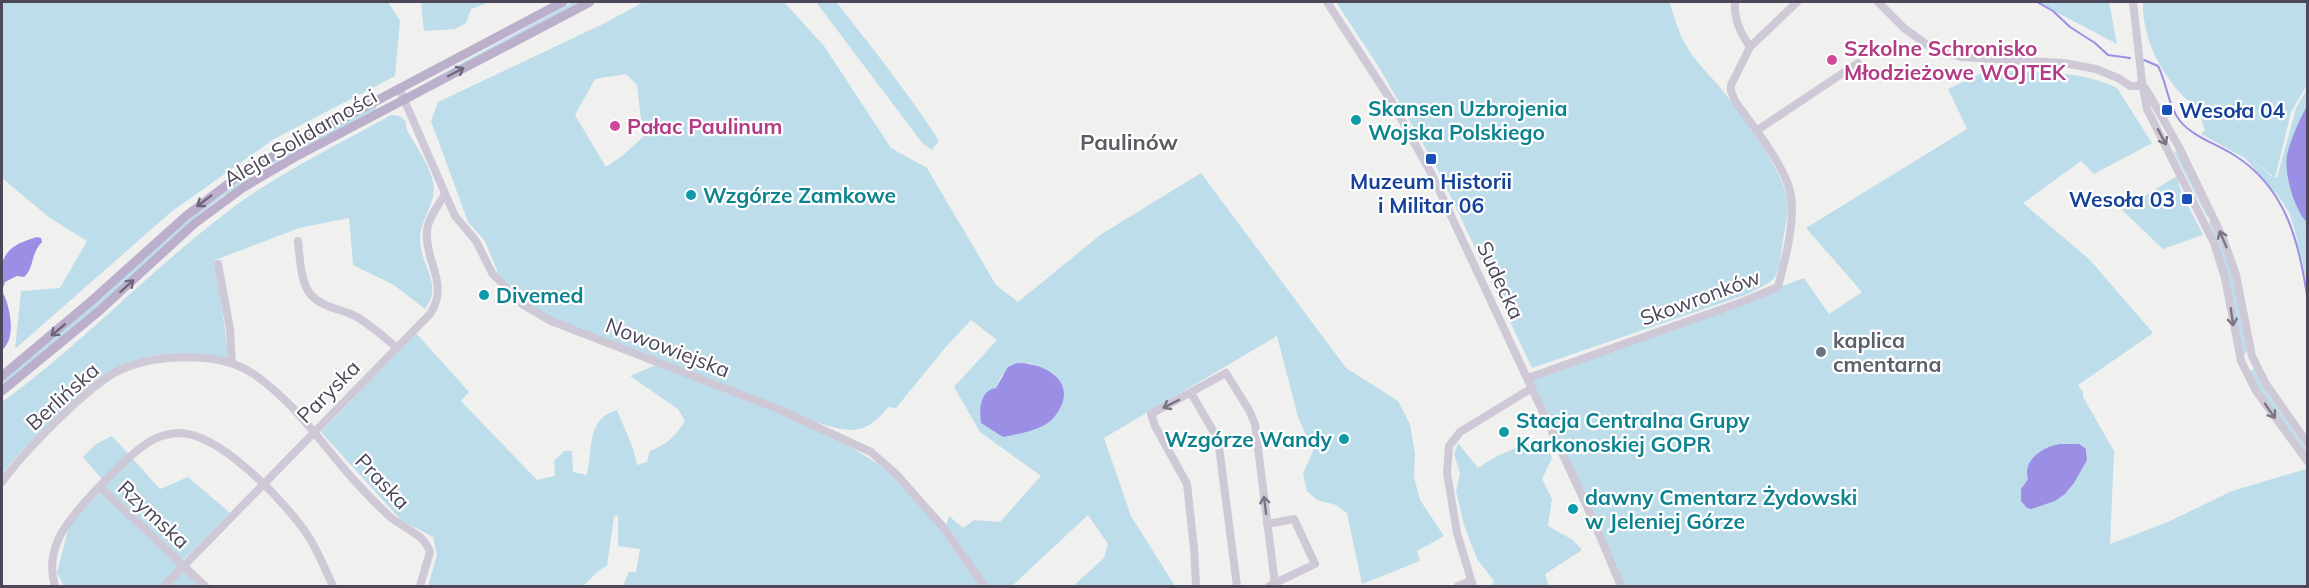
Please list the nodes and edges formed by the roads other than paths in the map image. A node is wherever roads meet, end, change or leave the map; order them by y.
1 (564, 2) edge
2 (590, 2) edge
3 (1327, 2) edge
4 (1735, 2) edge
5 (1797, 2) edge
6 (1878, 2) edge
7 (2133, 2) edge
8 (1750, 47) junction
9 (1858, 63) dead end
10 (2142, 82) junction
11 (399, 88) junction
12 (404, 99) junction
13 (1756, 130) junction
14 (445, 194) junction
15 (298, 241) dead end
16 (218, 264) dead end
17 (397, 348) junction
18 (232, 363) junction
19 (2, 376) edge
20 (1528, 378) junction
21 (1532, 388) junction
22 (2, 391) edge
23 (1191, 393) junction
24 (313, 431) junction
25 (2307, 444) edge
26 (2307, 462) edge
27 (2, 482) edge
28 (263, 484) junction
29 (100, 487) junction
30 (1267, 524) junction
31 (184, 566) junction
32 (1472, 584) edge
33 (1272, 585) edge
34 (55, 586) edge
35 (164, 586) edge
36 (205, 586) edge
37 (333, 586) edge
38 (420, 586) edge
39 (984, 586) edge
40 (1196, 586) edge
41 (1237, 586) edge
42 (1458, 586) edge
43 (1621, 586) edge

1 - 11 main road, Aleja Solidarności
12 -> 2 main road, Aleja Solidarności
3 - 20 street, Sudecka
4 - 8 street
5 - 8 street, Skowronków
6 - 10 street
7 - 10 street
8 - 13 street, Skowronków
9 - 13 street
25 -> 10 street
10 -> 26 street
11 - 12 street, Nowowiejska
11 -> 19 main road, Aleja Solidarności
12 - 14 street, Nowowiejska
22 -> 12 main road, Aleja Solidarności
13 - 20 street, Skowronków
14 - 17 street, Paryska
14 - 39 street, Nowowiejska
15 - 17 street
16 - 18 street
17 - 24 street, Paryska
18 - 24 street, Berlińska
18 - 27 street, Berlińska
20 - 21 street, Sudecka
21 - 32 street
21 - 43 street, Sudecka
30 -> 23 street
23 -> 40 street
23 - 41 street
24 - 28 street, Paryska
24 - 38 street, Praska
28 - 29 street, Rzymska
28 - 31 street, Paryska
28 - 37 street, Rzymska
29 - 31 street, Rzymska
29 - 34 street, Rzymska
30 - 33 street
30 - 33 street
31 - 35 street, Paryska
31 - 36 street, Rzymska
32 - 42 street

